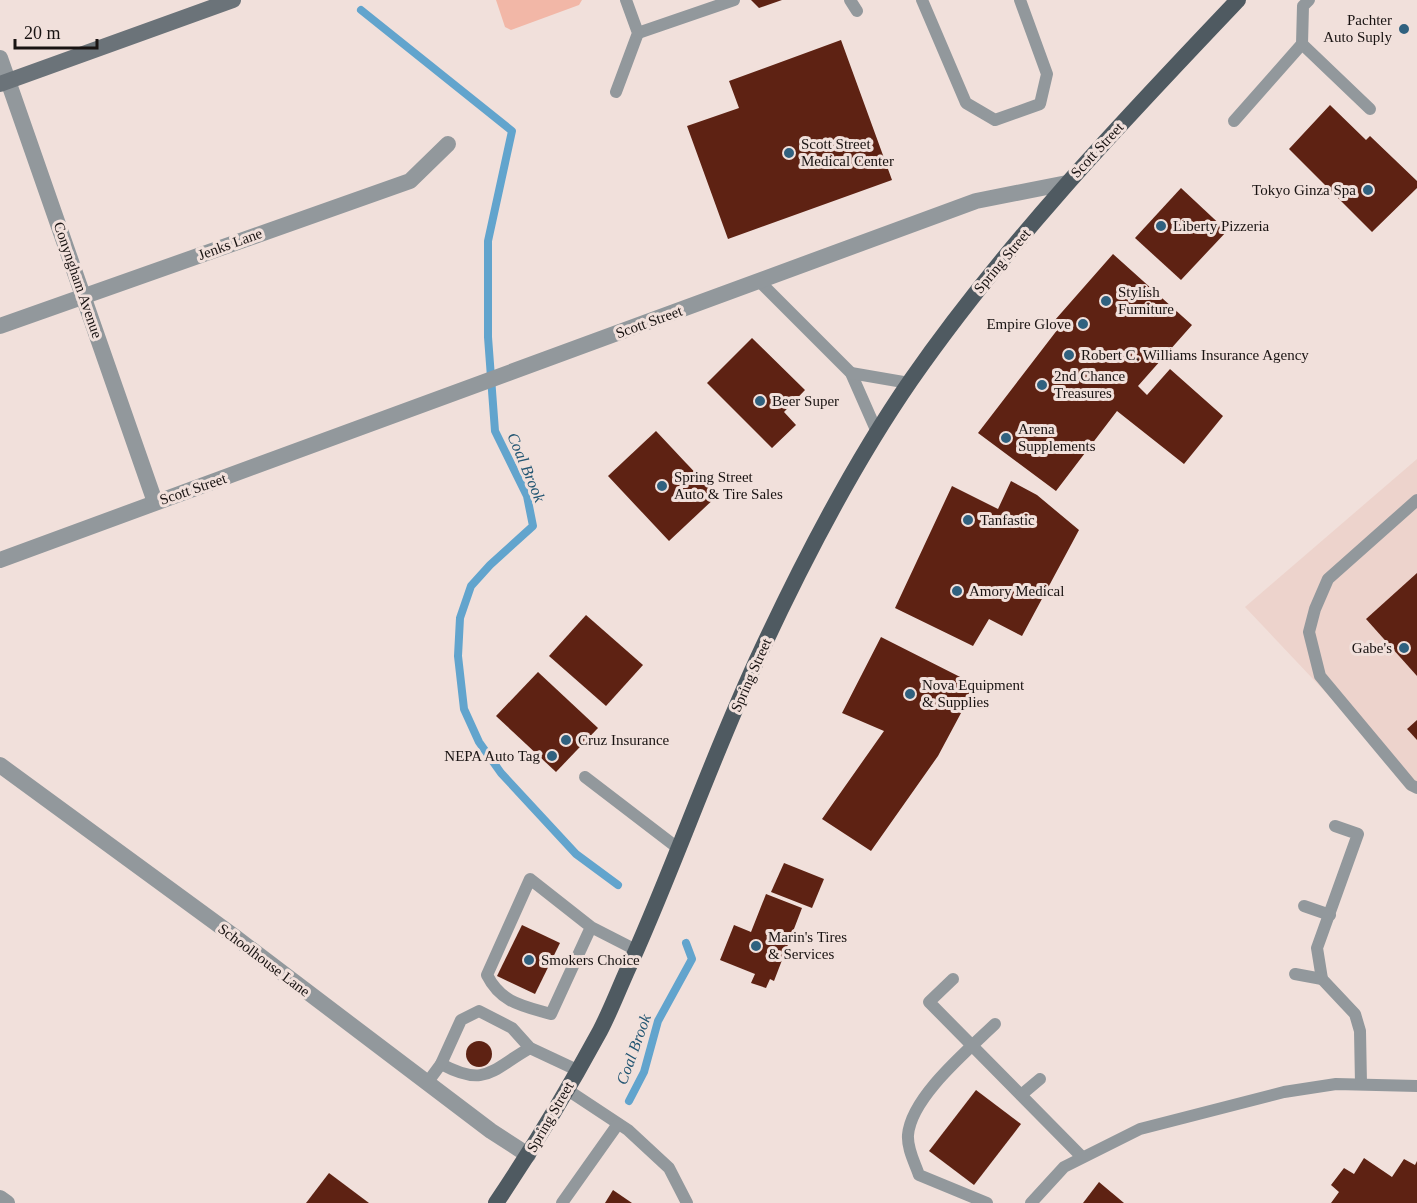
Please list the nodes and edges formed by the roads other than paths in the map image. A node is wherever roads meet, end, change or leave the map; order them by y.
1 (232, 0) edge
2 (626, 0) edge
3 (734, 0) edge
4 (850, 0) edge
5 (922, 0) edge
6 (1020, 0) edge
7 (1238, 0) edge
8 (1303, 2) edge
9 (857, 11) dead end
10 (638, 33) junction
11 (1302, 44) junction
12 (0, 58) edge
13 (4, 82) edge
14 (615, 92) dead end
15 (1370, 109) dead end
16 (1234, 121) dead end
17 (448, 144) dead end
18 (1067, 183) junction
19 (759, 281) junction
20 (84, 296) junction
21 (0, 326) edge
22 (851, 373) junction
23 (909, 383) junction
24 (877, 432) junction
25 (1417, 500) edge
26 (155, 502) junction
27 (0, 560) edge
28 (0, 765) edge
29 (585, 777) dead end
30 (1417, 788) edge
31 (1335, 826) dead end
32 (679, 849) junction
33 (1304, 906) dead end
34 (1330, 915) junction
35 (591, 927) junction
36 (636, 950) junction
37 (1295, 974) dead end
38 (953, 979) dead end
39 (1322, 979) junction
40 (995, 1024) dead end
41 (972, 1045) junction
42 (530, 1048) junction
43 (441, 1064) junction
44 (577, 1071) junction
45 (1040, 1079) dead end
46 (427, 1083) junction
47 (1361, 1084) junction
48 (1417, 1086) edge
49 (566, 1089) junction
50 (1021, 1095) junction
51 (618, 1124) junction
52 (528, 1155) junction
53 (1082, 1157) junction
54 (0, 1198) edge
55 (7, 1203) edge
56 (496, 1203) edge
57 (562, 1203) edge
58 (687, 1203) edge
59 (987, 1203) edge
60 (1031, 1203) edge

1 - 13 main road
2 - 10 lane
3 - 10 lane
4 - 9 lane
5 - 6 lane
7 - 18 main road, Scott Street
8 - 11 lane
10 - 14 lane
11 - 15 lane
11 - 16 lane
12 - 13 street, Conyngham Avenue
13 - 20 street, Conyngham Avenue
17 - 20 street, Jenks Lane
18 - 19 street, Scott Street
18 - 23 main road, Spring Street
19 - 22 lane
19 - 26 street, Scott Street
20 - 21 street, Jenks Lane
20 - 26 street, Conyngham Avenue
22 - 23 lane
22 - 24 lane
23 - 24 main road, Spring Street
24 - 32 main road, Spring Street
25 - 30 lane
26 - 27 street, Scott Street
28 - 46 street, Schoolhouse Lane
29 - 32 lane
31 - 34 lane
32 - 36 main road, Spring Street
33 - 34 lane
34 - 39 lane
35 - 35 lane
35 - 36 lane
36 - 44 main road, Spring Street
37 - 39 lane
38 - 41 lane
39 - 47 lane
40 - 41 lane
41 - 50 lane
41 - 59 lane
42 - 43 lane
42 - 43 lane
42 - 44 lane
43 - 46 lane
44 - 49 main road, Spring Street
45 - 50 lane
46 - 52 street, Schoolhouse Lane
47 - 48 lane
47 - 53 lane
49 - 51 lane
49 - 52 main road, Spring Street
50 - 53 lane
51 - 57 lane
51 - 58 lane
52 - 56 main road, Spring Street
53 - 60 lane
54 - 55 street

